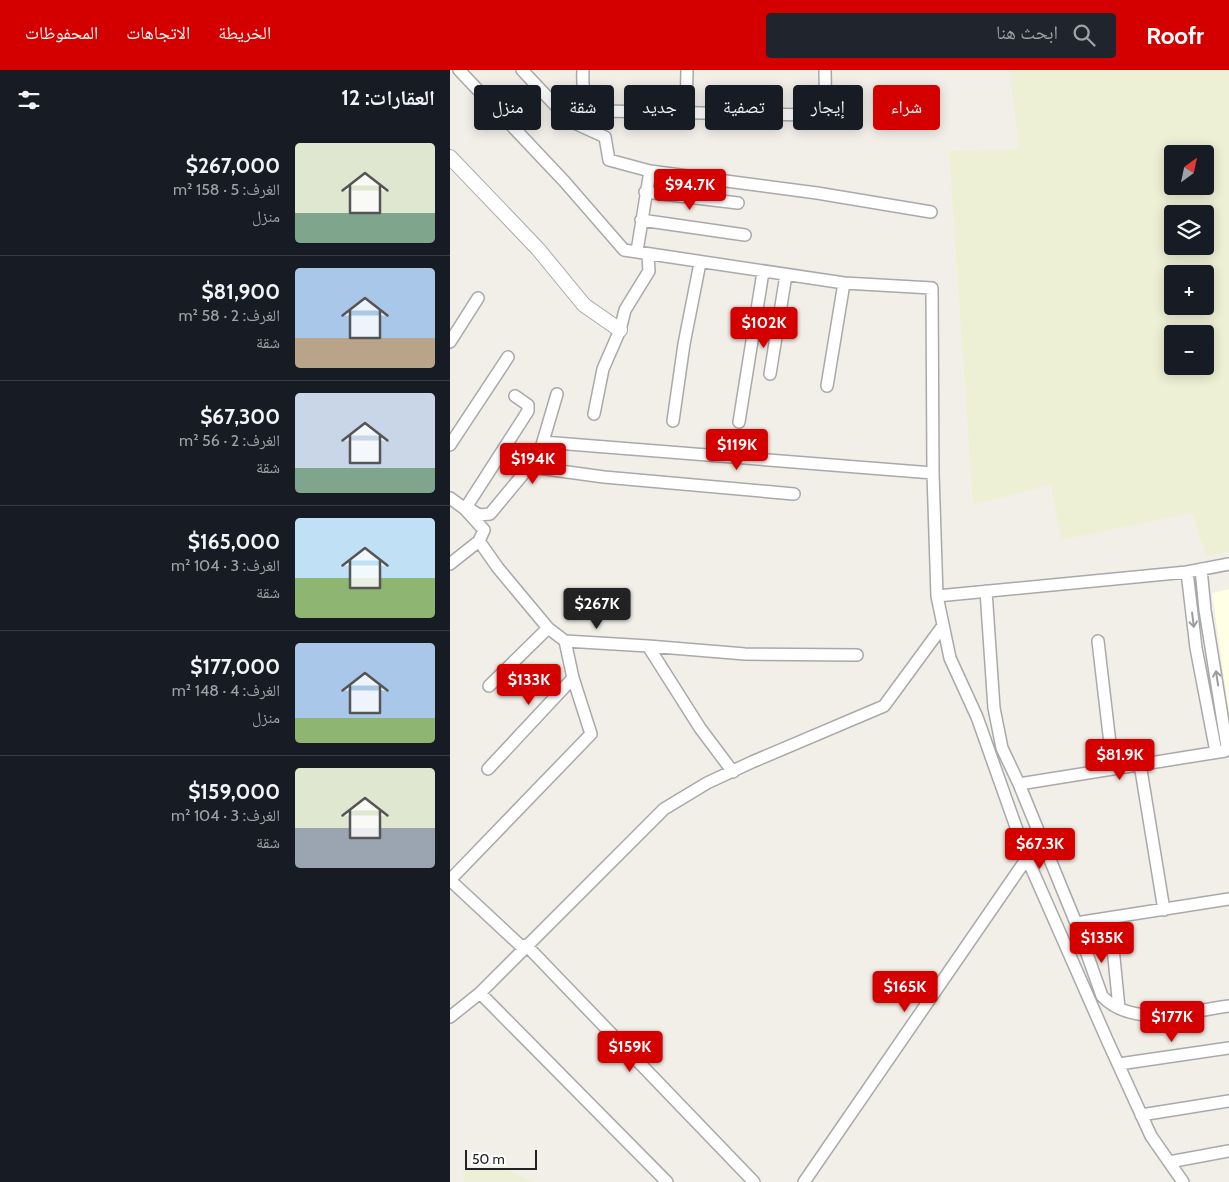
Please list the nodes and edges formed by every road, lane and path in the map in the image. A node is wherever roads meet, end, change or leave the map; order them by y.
1 (459, 70) edge
2 (522, 70) edge
3 (583, 70) edge
4 (687, 70) edge
5 (825, 70) edge
6 (583, 85) edge
7 (687, 85) edge
8 (551, 101) edge
9 (695, 112) edge
10 (590, 130) edge
11 (450, 157) edge
12 (650, 170) junction
13 (646, 192) junction
14 (738, 203) dead end
15 (932, 212) dead end
16 (640, 220) junction
17 (744, 235) dead end
18 (642, 253) junction
19 (700, 263) junction
20 (763, 272) junction
21 (786, 275) junction
22 (844, 283) junction
23 (478, 298) dead end
24 (620, 330) junction
25 (450, 342) edge
26 (508, 357) dead end
27 (770, 374) dead end
28 (826, 386) dead end
29 (557, 394) dead end
30 (515, 396) dead end
31 (594, 414) dead end
32 (673, 421) dead end
33 (739, 422) dead end
34 (543, 442) junction
35 (450, 445) edge
36 (531, 467) junction
37 (933, 474) junction
38 (794, 494) dead end
39 (450, 498) edge
40 (466, 508) junction
41 (479, 541) junction
42 (450, 564) edge
43 (1229, 564) edge
44 (1201, 569) junction
45 (1186, 572) junction
46 (986, 591) junction
47 (937, 596) junction
48 (942, 627) junction
49 (548, 628) junction
50 (565, 641) junction
51 (1098, 641) dead end
52 (648, 646) junction
53 (857, 655) dead end
54 (574, 678) junction
55 (489, 686) dead end
56 (1216, 752) junction
57 (1140, 764) junction
58 (488, 769) dead end
59 (1113, 769) junction
60 (733, 772) junction
61 (1019, 784) junction
62 (1027, 858) junction
63 (450, 880) edge
64 (1229, 900) edge
65 (1164, 910) junction
66 (1110, 918) junction
67 (1076, 923) junction
68 (524, 947) junction
69 (480, 993) junction
70 (1229, 1006) edge
71 (1119, 1008) junction
72 (450, 1017) edge
73 (1229, 1048) edge
74 (1119, 1064) junction
75 (1229, 1101) edge
76 (1141, 1115) junction
77 (1229, 1151) edge
78 (1168, 1162) junction
79 (667, 1182) edge
80 (754, 1182) edge
81 (804, 1182) edge
82 (1183, 1182) edge

1 - 18 street
2 - 8 street
3 - 6 street
4 - 7 street
5 - 9 street
10 - 12 street
11 - 24 street
12 - 13 street
12 - 15 street
13 - 14 street
13 - 16 street
16 - 17 street
16 - 18 street
18 - 19 street
18 - 24 street
19 - 20 street
19 - 32 street
20 - 21 street
20 - 33 street
21 - 22 street
21 - 27 street
22 - 28 street
22 - 37 street
23 - 25 street
24 - 31 street
26 - 35 street
29 - 34 street
30 - 40 street
34 - 36 street
34 - 37 street
36 - 38 street
36 - 40 street
37 - 47 street
39 - 40 street
40 - 41 street
41 - 42 street
41 - 49 street
43 - 44 street
44 - 45 street
56 -> 44 street
45 - 46 street
45 -> 56 street
46 - 47 street
46 - 61 street
47 - 48 street
48 - 60 street
48 - 62 street
49 - 50 street
49 - 55 street
50 - 52 street
50 - 54 street
51 - 59 street
52 - 53 street
52 - 60 street
54 - 58 street
54 - 63 street
56 - 57 street
57 - 59 street
57 - 65 street
59 - 61 street
60 - 68 street
61 - 67 street
62 - 74 street
62 - 81 street
63 - 68 street
64 - 65 street
65 - 66 street
66 - 67 street
66 - 71 street
67 - 71 street
68 - 69 street
68 - 80 street
69 - 72 street
69 - 79 street
70 - 71 street
73 - 74 street
74 - 76 street
75 - 76 street
76 - 78 street
77 - 78 street
78 - 82 street

